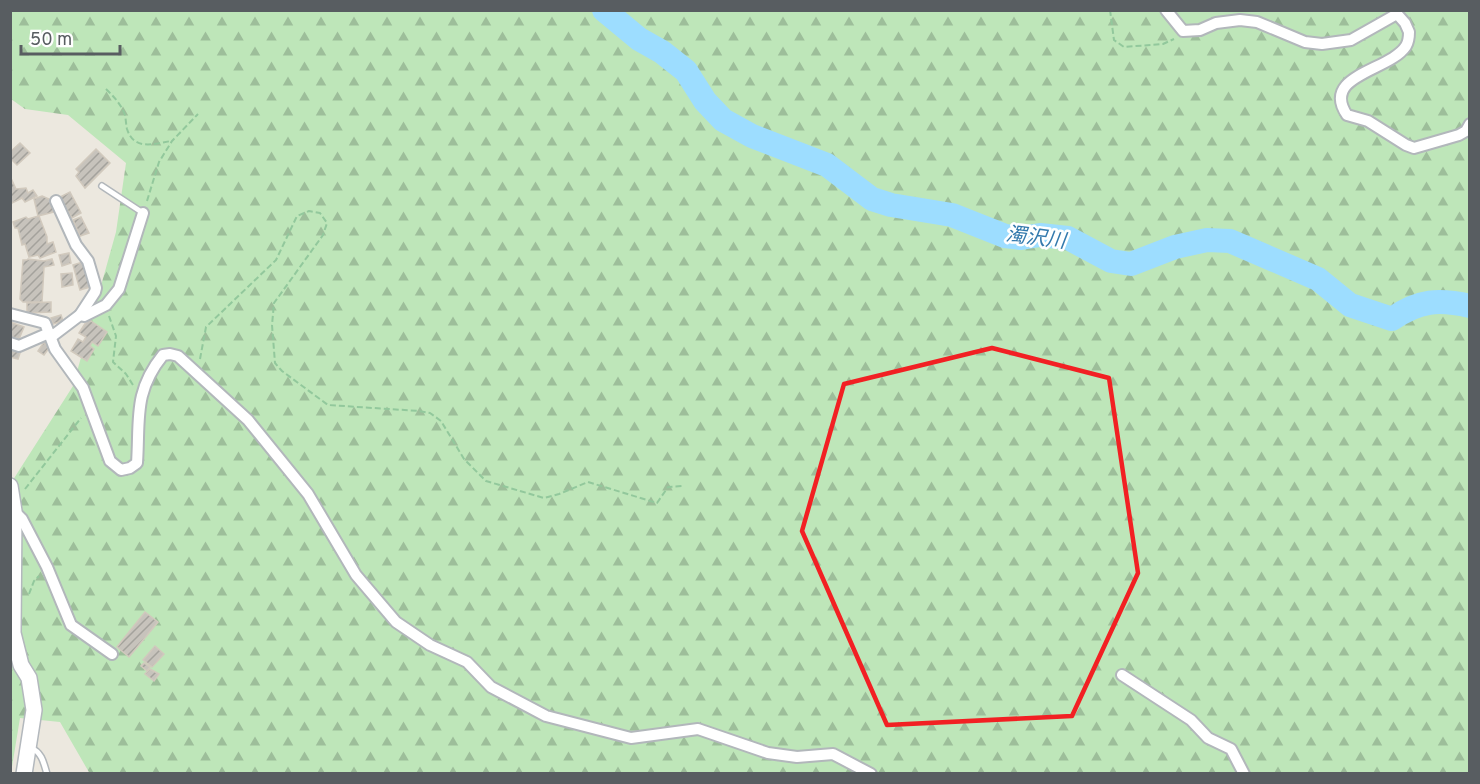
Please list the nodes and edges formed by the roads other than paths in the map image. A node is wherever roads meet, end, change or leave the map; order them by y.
1 (1166, 10) edge
2 (1470, 124) edge
3 (102, 186) dead end
4 (57, 201) dead end
5 (143, 213) joint
6 (10, 314) edge
7 (80, 315) junction
8 (50, 335) junction
9 (10, 343) edge
10 (12, 498) edge
11 (112, 654) dead end
12 (16, 664) edge
13 (1122, 675) dead end
14 (29, 748) junction
15 (24, 774) edge
16 (47, 774) edge
17 (871, 774) edge
18 (1244, 774) edge

1 - 2 street
3 - 5 lane
4 - 7 street
5 - 7 street
6 - 8 street
7 - 8 street
8 - 9 street
8 - 17 street
10 - 11 street
10 - 12 street
12 - 14 street
13 - 18 street
14 - 15 street
14 - 16 lane

